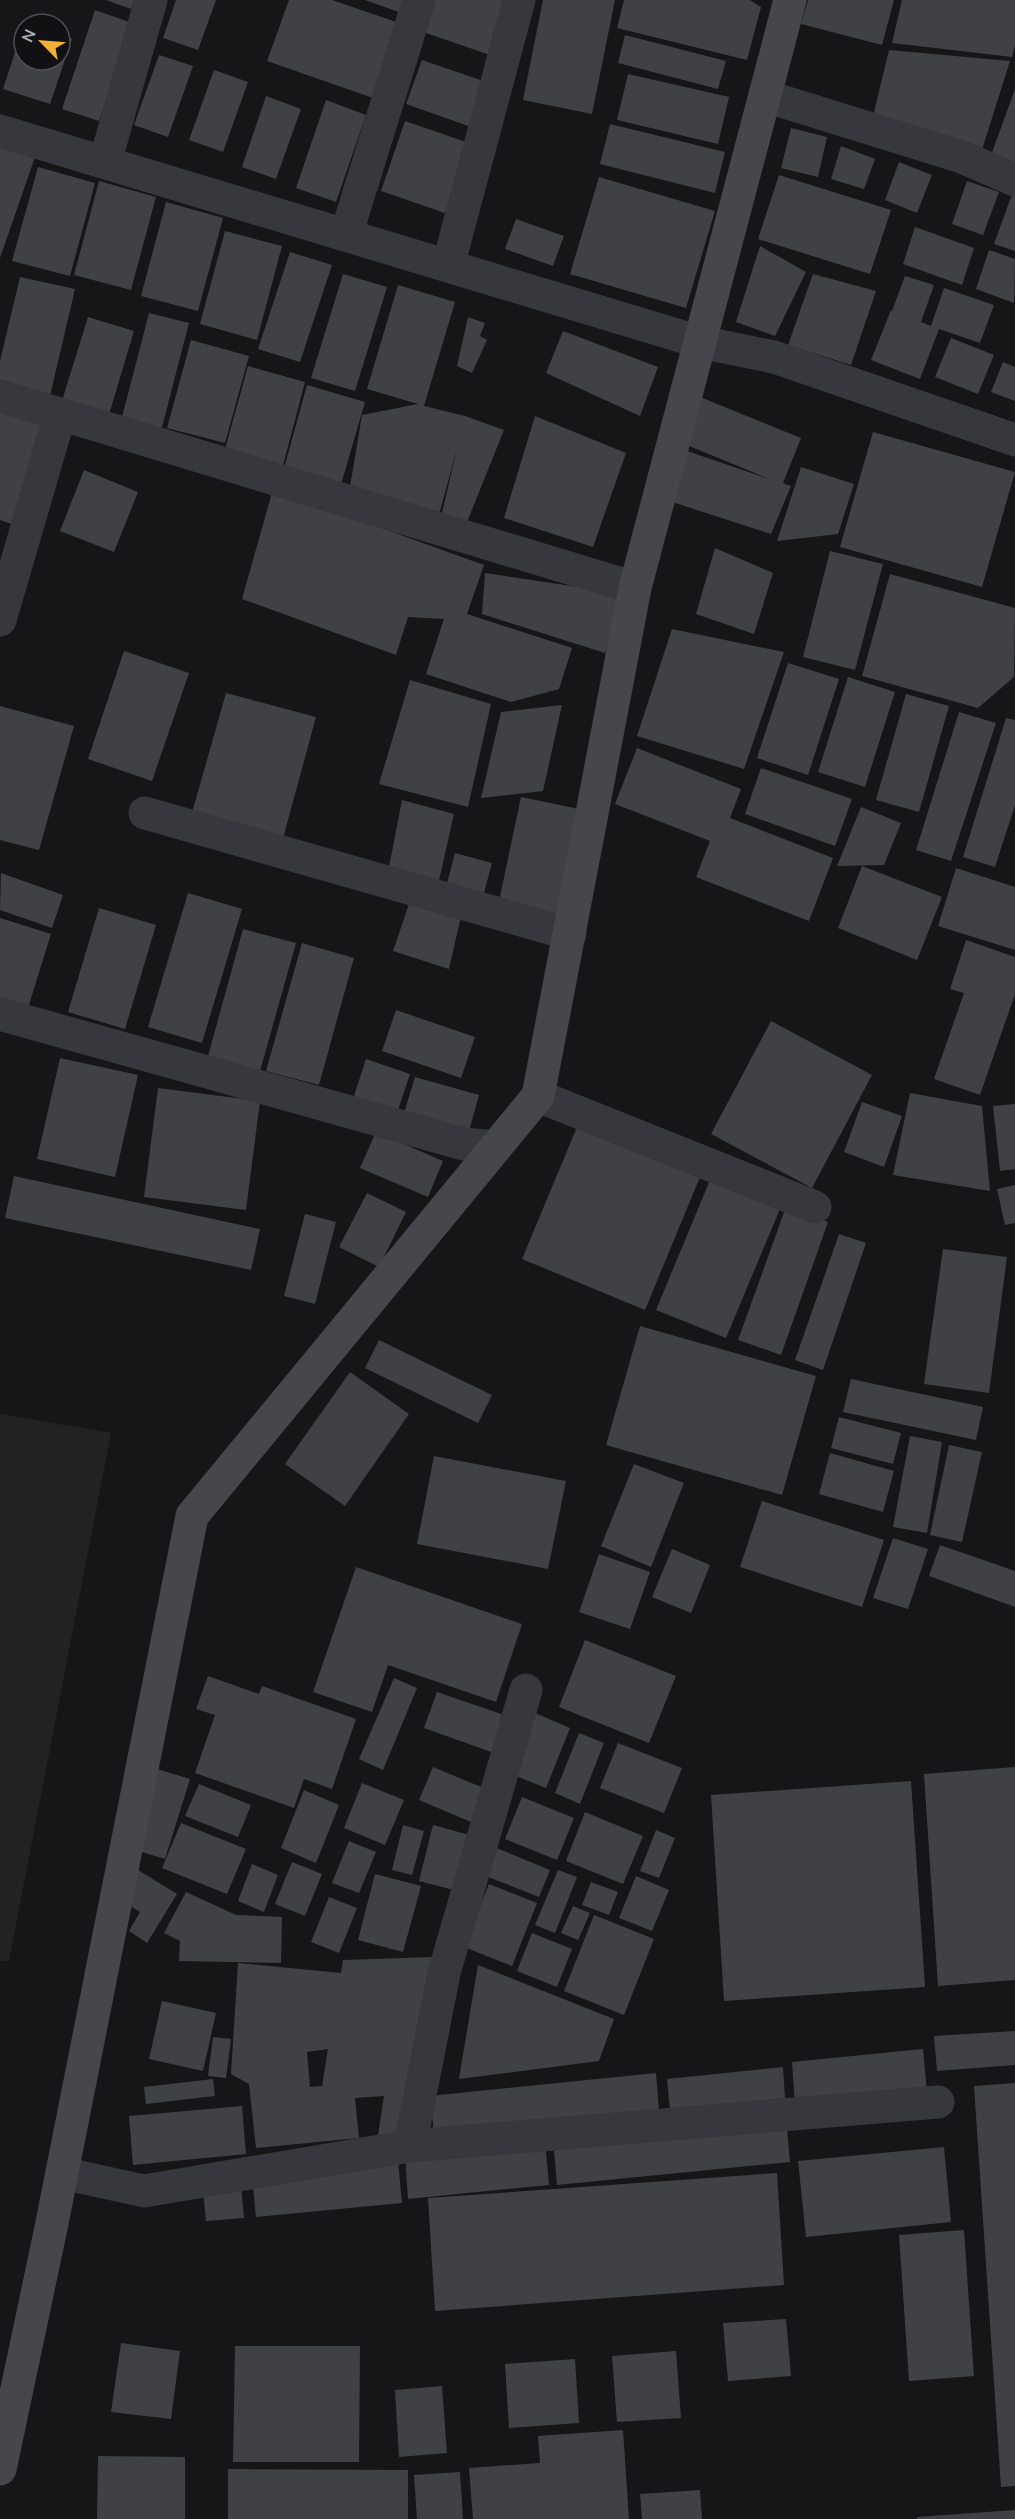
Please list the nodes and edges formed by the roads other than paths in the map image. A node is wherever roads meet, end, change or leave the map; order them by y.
1 (151, 0) edge
2 (419, 0) edge
3 (519, 0) edge
4 (790, 0) edge
5 (765, 96) junction
6 (0, 131) edge
7 (105, 162) junction
8 (1015, 180) edge
9 (346, 235) junction
10 (448, 266) junction
11 (700, 342) junction
12 (0, 396) edge
13 (60, 414) junction
14 (1015, 440) edge
15 (635, 588) junction
16 (0, 620) edge
17 (146, 813) dead end
18 (570, 934) junction
19 (0, 1014) edge
20 (538, 1096) junction
21 (496, 1147) junction
22 (815, 1207) dead end
23 (526, 1690) dead end
24 (938, 2102) dead end
25 (410, 2146) junction
26 (62, 2173) junction
27 (0, 2469) edge

1 - 7 street
2 - 9 street
3 - 10 street
4 - 5 street
5 - 8 street
5 - 11 street
6 - 7 street
7 - 9 street
9 - 10 street
10 - 11 street
11 - 14 street
11 - 15 street
12 - 13 street
13 - 15 street
13 - 16 street
15 - 18 street
17 - 18 street
18 - 20 street
19 - 21 street
20 - 21 street
20 - 22 street
21 - 26 street
23 - 25 street
24 - 25 street
25 - 26 street
26 - 27 street

